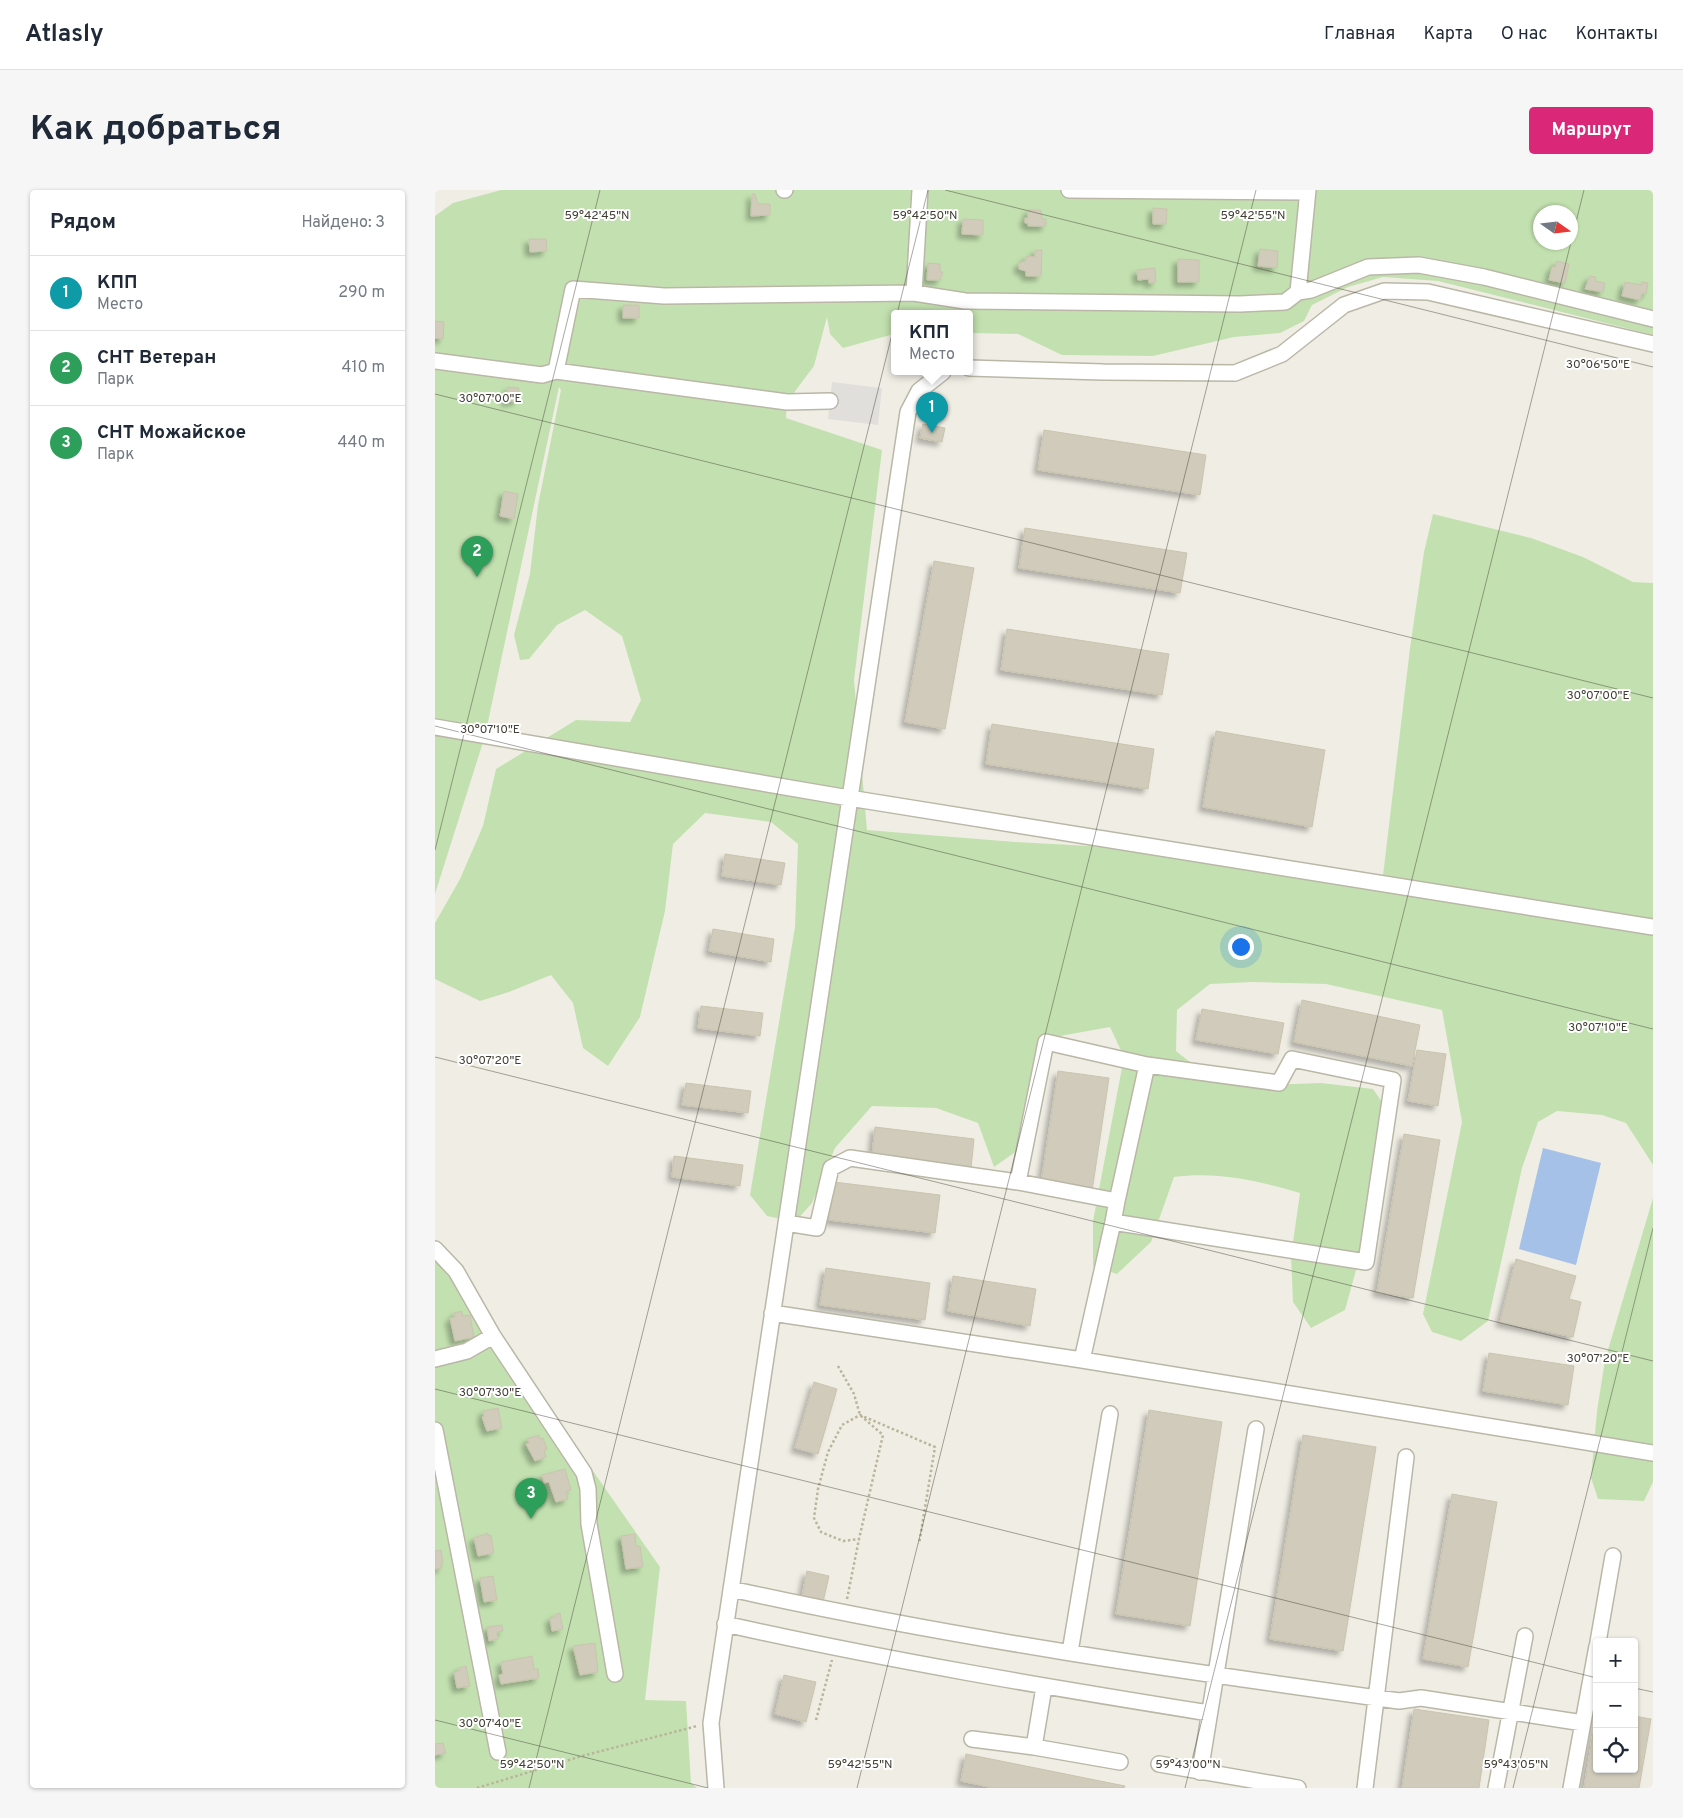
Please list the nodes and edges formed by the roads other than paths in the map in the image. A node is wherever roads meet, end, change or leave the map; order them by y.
1 (920, 190) edge
2 (1069, 190) edge
3 (1308, 191) edge
4 (1298, 292) junction
5 (914, 293) junction
6 (1653, 319) edge
7 (1653, 344) edge
8 (435, 361) edge
9 (973, 368) edge
10 (556, 371) junction
11 (939, 375) edge
12 (830, 400) dead end
13 (435, 727) edge
14 (849, 798) junction
15 (1653, 927) edge
16 (1147, 1065) junction
17 (1018, 1182) junction
18 (1117, 1201) junction
19 (1113, 1222) junction
20 (786, 1223) junction
21 (435, 1249) edge
22 (772, 1313) junction
23 (493, 1336) junction
24 (435, 1359) edge
25 (1083, 1360) junction
26 (1110, 1414) dead end
27 (1257, 1429) dead end
28 (435, 1430) edge
29 (1653, 1453) edge
30 (1406, 1457) dead end
31 (1613, 1556) dead end
32 (731, 1589) junction
33 (725, 1624) junction
34 (1525, 1636) dead end
35 (1599, 1638) edge
36 (1070, 1652) junction
37 (1593, 1668) edge
38 (615, 1674) dead end
39 (1215, 1675) junction
40 (1044, 1687) junction
41 (1375, 1698) junction
42 (1512, 1711) junction
43 (1209, 1714) junction
44 (1583, 1723) junction
45 (972, 1739) dead end
46 (1034, 1746) junction
47 (499, 1752) dead end
48 (1120, 1762) dead end
49 (1159, 1764) dead end
50 (1200, 1772) junction
51 (717, 1788) edge
52 (1298, 1788) edge
53 (1365, 1788) edge
54 (1496, 1788) edge
55 (1571, 1788) edge

1 - 5 street
2 - 3 street
3 - 4 street
4 - 5 street
4 - 6 street
5 - 10 street
7 - 9 street
8 - 10 street
10 - 12 street
11 - 14 street
13 - 14 street
14 - 15 street
14 - 20 street
16 - 17 street
16 - 18 street
16 - 19 street
17 - 18 street
17 - 20 street
18 - 19 street
19 - 25 street
20 - 22 street
21 - 23 street
22 - 25 street
22 - 32 street
23 - 24 street
23 - 38 street
25 - 29 street
26 - 36 street
27 - 39 street
28 - 47 street
30 - 41 street
31 - 35 street
32 - 33 street
32 - 36 street
33 - 40 street
33 - 51 street
34 - 42 street
36 - 39 street
37 - 44 street
39 - 41 street
39 - 43 street
40 - 43 street
40 - 46 street
41 - 42 street
41 - 53 street
42 - 44 street
42 - 54 street
43 - 50 street
44 - 55 street
45 - 46 street
46 - 48 street
49 - 50 street
50 - 52 street

